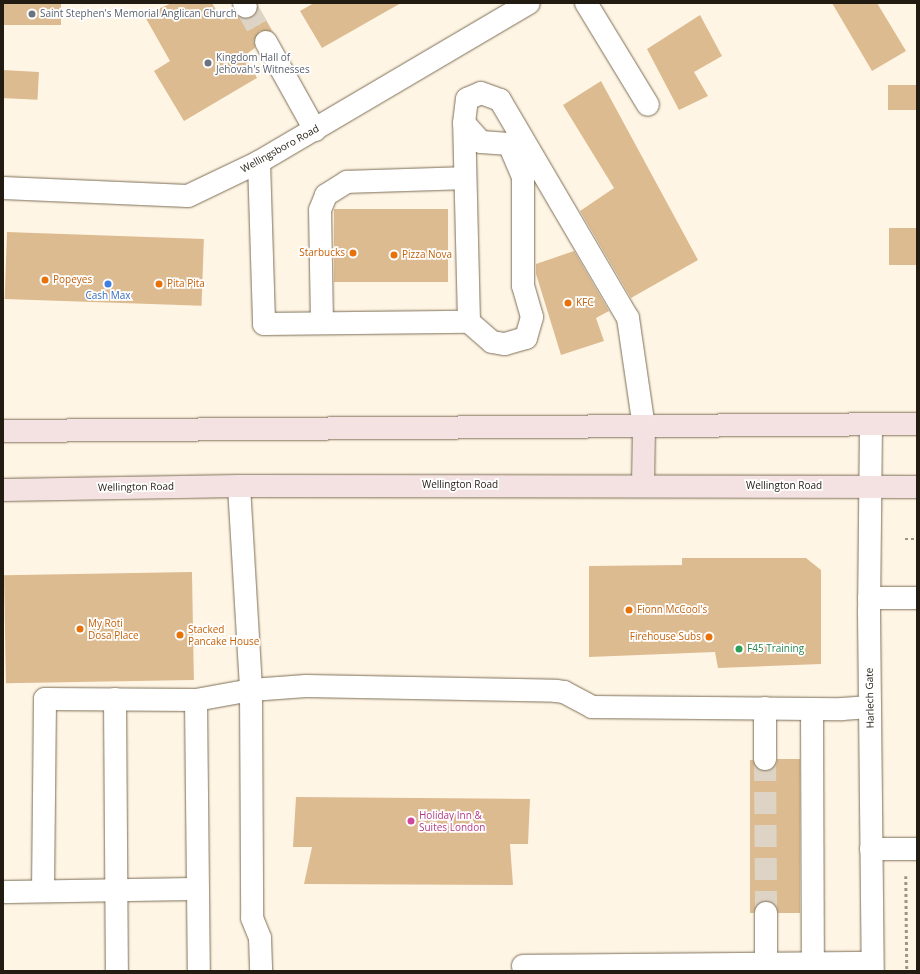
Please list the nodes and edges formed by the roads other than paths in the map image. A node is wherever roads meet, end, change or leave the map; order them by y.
1 (529, 3) edge
2 (586, 3) edge
3 (266, 42) tunnel mouth
4 (648, 105) dead end
5 (464, 124) junction
6 (314, 130) junction
7 (260, 162) junction
8 (465, 178) junction
9 (3, 188) edge
10 (469, 322) junction
11 (322, 324) junction
12 (871, 424) junction
13 (917, 424) edge
14 (644, 428) junction
15 (3, 431) edge
16 (643, 485) junction
17 (240, 486) junction
18 (917, 486) edge
19 (870, 487) junction
20 (3, 490) edge
21 (869, 598) junction
22 (917, 598) edge
23 (251, 690) junction
24 (115, 699) junction
25 (196, 700) junction
26 (870, 706) junction
27 (765, 708) junction
28 (812, 709) junction
29 (765, 759) tunnel mouth
30 (871, 849) junction
31 (917, 849) edge
32 (197, 889) junction
33 (43, 891) junction
34 (117, 891) junction
35 (3, 892) edge
36 (766, 913) tunnel mouth
37 (766, 963) junction
38 (813, 963) junction
39 (523, 966) dead end
40 (873, 967) edge
41 (117, 971) edge
42 (199, 971) edge
43 (261, 971) edge

1 - 6 street, Wellingsboro Road
2 - 4 street
3 - 6 street
5 - 8 street
5 - 10 street
5 - 14 street
6 - 7 street, Wellingsboro Road
7 - 9 street, Wellingsboro Road
7 - 11 street
8 - 10 street
8 - 11 street
10 - 11 street
12 - 13 main road
12 - 14 main road
12 - 19 street, Harlech Gate
14 - 15 main road
14 - 16 main road
16 - 17 main road, Wellington Road
16 - 19 main road, Wellington Road
17 - 20 main road, Wellington Road
17 - 23 street
18 - 19 main road, Wellington Road
19 - 21 street, Harlech Gate
21 - 22 street
21 - 26 street, Harlech Gate
23 - 25 street
23 - 27 street
23 - 43 street
24 - 25 street
24 - 33 street
24 - 34 street
25 - 32 street
26 - 28 street
26 - 30 street, Harlech Gate
27 - 28 street
27 - 29 street
28 - 38 street
30 - 31 street
30 - 40 street, Harlech Gate
32 - 34 street
32 - 42 street
33 - 34 street
33 - 35 street
34 - 41 street
36 - 37 street
37 - 38 street
37 - 39 street
38 - 40 street

